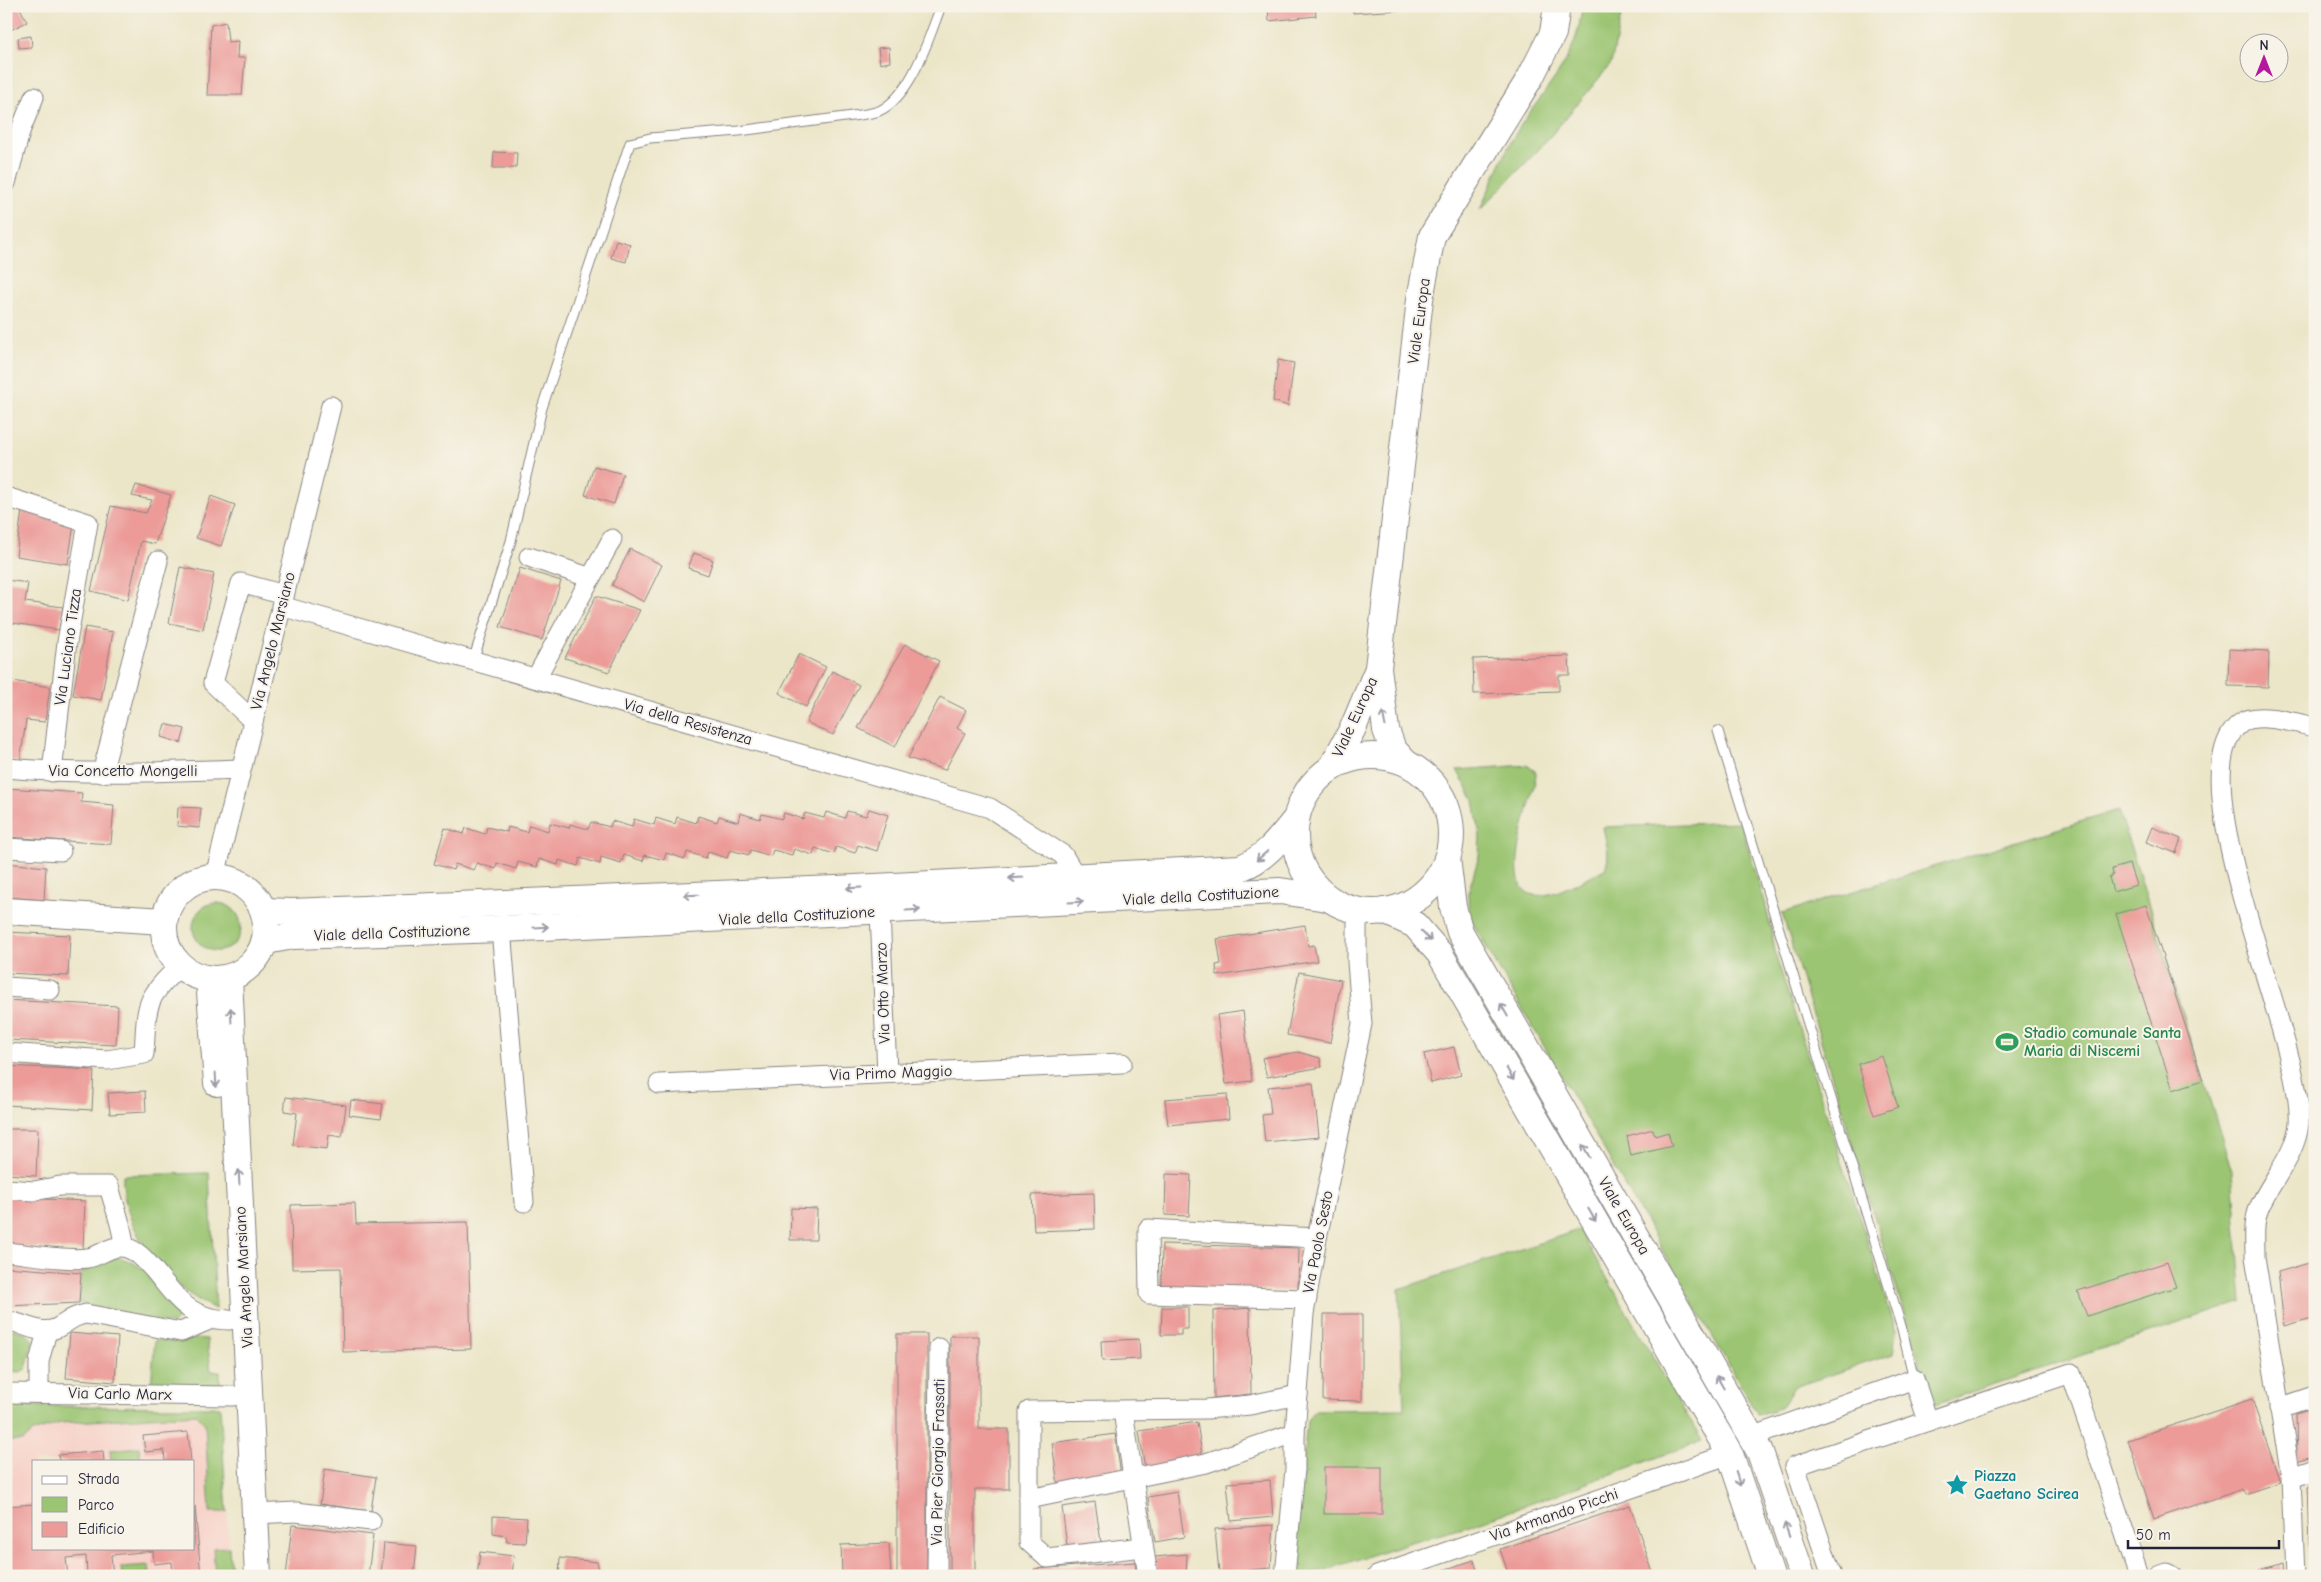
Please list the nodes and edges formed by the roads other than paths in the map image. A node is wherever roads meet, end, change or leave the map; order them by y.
1 (941, 6) edge
2 (1557, 6) edge
3 (34, 97) dead end
4 (6, 183) edge
5 (331, 406) dead end
6 (6, 497) edge
7 (612, 539) dead end
8 (529, 557) dead end
9 (158, 561) dead end
10 (591, 578) junction
11 (283, 600) junction
12 (473, 661) junction
13 (1378, 668) junction
14 (536, 678) junction
15 (253, 721) junction
16 (2315, 727) edge
17 (1718, 731) dead end
18 (1405, 762) junction
19 (1332, 767) junction
20 (6, 768) edge
21 (240, 769) junction
22 (52, 772) junction
23 (102, 773) junction
24 (1295, 820) junction
25 (6, 848) edge
26 (61, 851) dead end
27 (1448, 858) junction
28 (1075, 875) junction
29 (215, 876) junction
30 (1328, 898) junction
31 (1357, 910) junction
32 (6, 911) edge
33 (264, 911) junction
34 (1384, 911) junction
35 (880, 912) junction
36 (164, 922) junction
37 (501, 929) junction
38 (266, 941) junction
39 (180, 966) junction
40 (219, 979) junction
41 (6, 986) edge
42 (50, 990) dead end
43 (6, 1054) edge
44 (1122, 1063) dead end
45 (887, 1073) junction
46 (659, 1084) dead end
47 (6, 1189) edge
48 (524, 1202) dead end
49 (1317, 1238) junction
50 (124, 1247) junction
51 (6, 1252) edge
52 (1307, 1299) junction
53 (6, 1320) edge
54 (219, 1320) junction
55 (47, 1331) junction
56 (939, 1348) dead end
57 (1914, 1379) junction
58 (6, 1393) edge
59 (39, 1393) junction
60 (1298, 1395) junction
61 (233, 1396) junction
62 (2315, 1396) edge
63 (2279, 1408) junction
64 (1123, 1411) junction
65 (1928, 1421) junction
66 (1295, 1433) junction
67 (1752, 1437) junction
68 (1730, 1454) junction
69 (2315, 1469) edge
70 (2291, 1477) junction
71 (1132, 1478) junction
72 (1029, 1499) junction
73 (255, 1514) junction
74 (371, 1521) dead end
75 (1143, 1547) junction
76 (243, 1576) edge
77 (258, 1576) edge
78 (937, 1576) edge
79 (1148, 1576) edge
80 (1285, 1576) edge
81 (1377, 1576) edge
82 (1771, 1576) edge
83 (1802, 1576) edge
84 (1832, 1576) edge
85 (2139, 1576) edge
86 (2158, 1576) edge
87 (2173, 1576) edge
88 (2295, 1576) edge

1 - 12 lane
2 - 13 street, Viale Europa
3 - 4 street
5 - 11 street, Via Angelo Marsiano
6 - 22 street, Via Luciano Tizza
7 - 10 street
8 - 10 street
9 - 23 street
10 - 14 street
11 - 12 street, Via della Resistenza
11 - 15 street, Via Angelo Marsiano
11 - 15 street, Via della Resistenza
12 - 14 street, Via della Resistenza
18 -> 13 street, Viale Europa
13 - 19 street, Viale Europa
14 - 28 street, Via della Resistenza
15 - 21 street, Via Angelo Marsiano
16 - 63 street
17 - 57 lane
18 - 19 street
18 - 27 street
19 - 24 street
20 - 22 street, Via Concetto Mongelli
21 - 23 street, Via Concetto Mongelli
21 - 29 street, Via Angelo Marsiano
22 - 23 street, Via Concetto Mongelli
24 -> 28 street, Viale della Costituzione
24 - 30 street
25 - 26 street
27 - 34 street
67 -> 27 street, Viale Europa
28 -> 33 street, Viale della Costituzione
29 - 33 street
29 - 36 street
30 - 31 street
35 -> 30 street, Viale della Costituzione
31 - 34 street
31 - 49 street, Via Paolo Sesto
32 - 36 street
33 - 38 street
34 -> 68 street, Viale Europa
37 -> 35 street, Viale della Costituzione
35 - 45 street, Via Otto Marzo
36 - 39 street
37 - 38 street, Viale della Costituzione
37 - 48 street
38 - 40 street
39 - 40 street
39 - 43 street
40 -> 54 street, Via Angelo Marsiano
73 -> 40 street, Via Angelo Marsiano
41 - 42 street
44 - 45 street, Via Primo Maggio
45 - 46 street, Via Primo Maggio
47 - 50 street
49 - 52 street, Via Paolo Sesto
49 - 52 street
50 - 51 street
50 - 54 street
52 - 60 street, Via Paolo Sesto
53 - 55 street
54 - 55 street
54 - 61 street, Via Angelo Marsiano
55 - 59 street
56 - 78 street, Via Pier Giorgio Frassati
57 - 65 street
57 - 67 street
58 - 59 street, Via Carlo Marx
59 - 61 street, Via Carlo Marx
60 - 64 street
60 - 66 street, Via Paolo Sesto
61 - 76 street, Via Angelo Marsiano
62 - 63 street
63 - 70 street
64 - 71 street
64 - 72 street
65 - 84 street
65 - 85 street
66 - 71 street
66 - 80 street, Via Paolo Sesto
83 -> 67 street, Viale Europa
68 - 81 street, Via Armando Picchi
68 -> 82 street, Viale Europa
69 - 70 street
70 - 88 street
71 - 72 street
71 - 75 street
72 - 75 street
73 - 74 street
73 - 77 street, Via Angelo Marsiano
75 - 79 street
86 - 87 street

